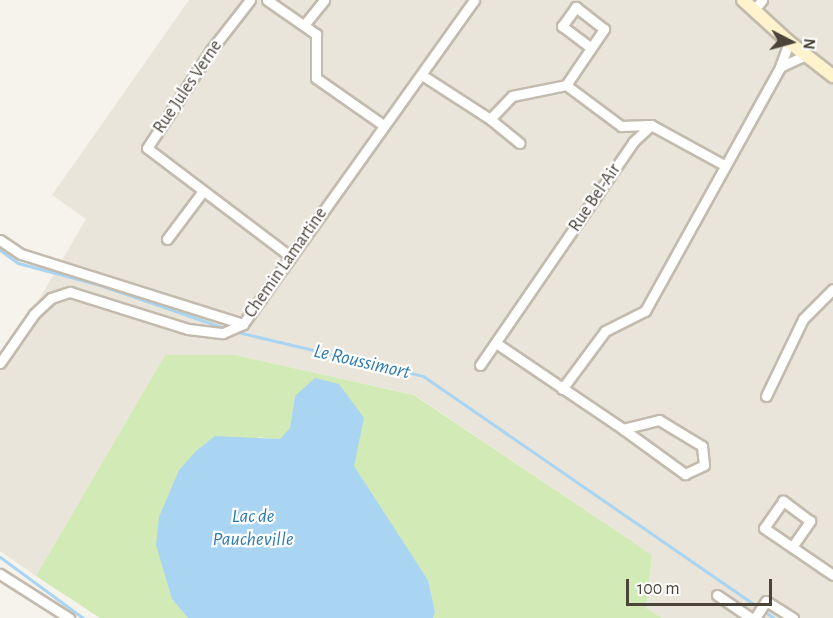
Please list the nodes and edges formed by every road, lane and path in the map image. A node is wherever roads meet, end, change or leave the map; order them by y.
1 (250, 0) edge
2 (267, 0) edge
3 (324, 0) edge
4 (474, 0) edge
5 (744, 0) edge
6 (758, 5) edge
7 (304, 24) junction
8 (789, 42) junction
9 (591, 48) junction
10 (806, 55) junction
11 (780, 67) junction
12 (831, 72) edge
13 (422, 75) junction
14 (566, 86) junction
15 (490, 119) junction
16 (383, 125) junction
17 (651, 125) junction
18 (520, 143) dead end
19 (724, 165) junction
20 (203, 190) junction
21 (167, 239) dead end
22 (0, 240) edge
23 (290, 256) junction
24 (833, 289) edge
25 (243, 324) junction
26 (496, 343) junction
27 (0, 363) edge
28 (480, 365) dead end
29 (562, 389) junction
30 (766, 396) dead end
31 (623, 429) junction
32 (792, 546) junction
33 (0, 574) edge
34 (833, 575) edge
35 (717, 595) dead end
36 (69, 618) edge
37 (753, 618) edge
38 (793, 618) edge

1 - 20 street, Rue Jules Verne
2 - 7 street
3 - 7 street
4 - 13 street, Chemin Lamartine
5 - 6 main road
6 - 8 main road
7 - 16 street
8 - 10 main road
8 - 11 street
9 - 9 street
9 - 14 street
10 - 11 street
10 - 12 main road
11 - 19 street
13 - 15 street
13 - 16 street, Chemin Lamartine
14 - 15 street
14 - 17 street
15 - 18 street
16 - 23 street, Chemin Lamartine
17 - 19 street
17 - 26 street, Rue Bel-Air
19 - 29 street
20 - 21 street
20 - 23 street, Rue Jules Verne
22 - 25 street
23 - 25 street, Chemin Lamartine
24 - 30 street
25 - 27 street, Chemin Lamartine
26 - 28 street, Rue Bel-Air
26 - 29 street
29 - 31 street
31 - 31 street
32 - 32 street
32 - 34 street
33 - 36 street
35 - 37 street
37 - 38 street

